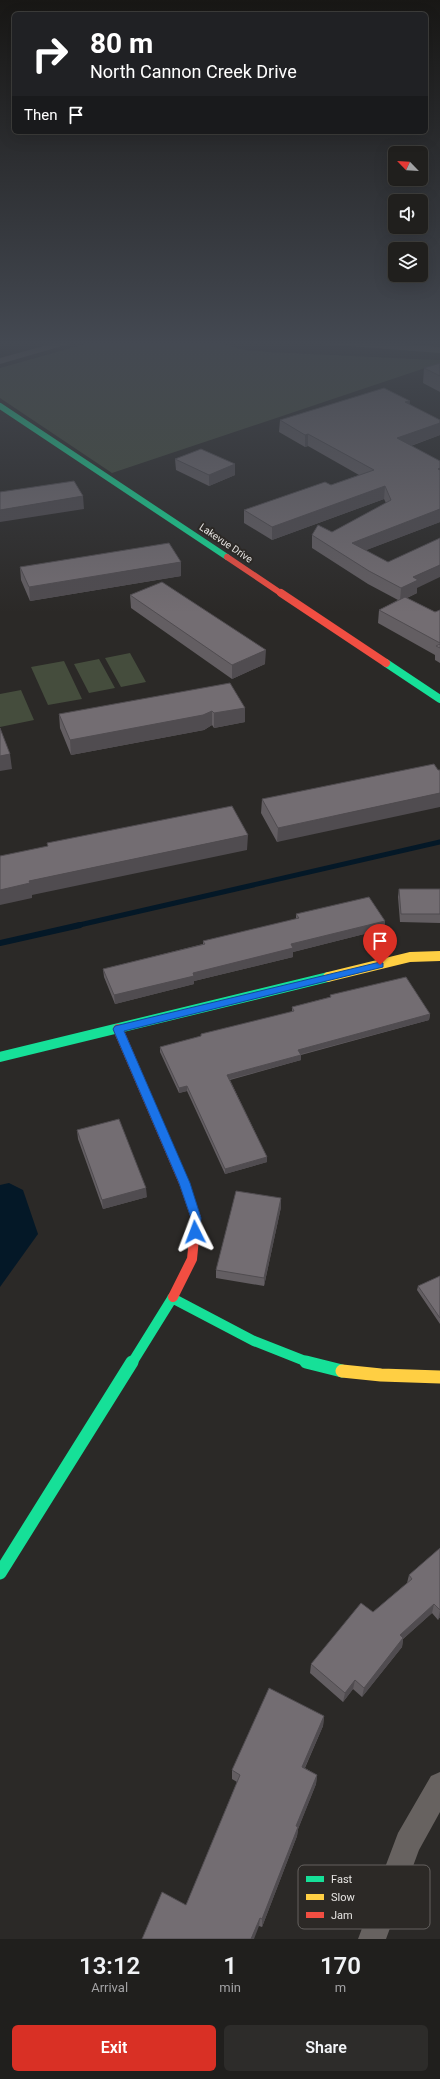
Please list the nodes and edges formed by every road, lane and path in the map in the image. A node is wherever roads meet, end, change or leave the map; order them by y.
1 (38, 431) edge
2 (440, 699) edge
3 (440, 956) edge
4 (118, 1029) junction
5 (0, 1057) edge
6 (172, 1298) junction
7 (440, 1377) edge
8 (0, 1573) edge
9 (440, 1785) edge
10 (400, 1865) edge
11 (376, 1929) edge
12 (372, 1939) edge

1 - 2 street, Lakevue Drive
3 - 4 street
4 - 5 street
4 - 6 street
6 - 7 street
6 - 8 street
9 - 10 street
11 - 12 street

